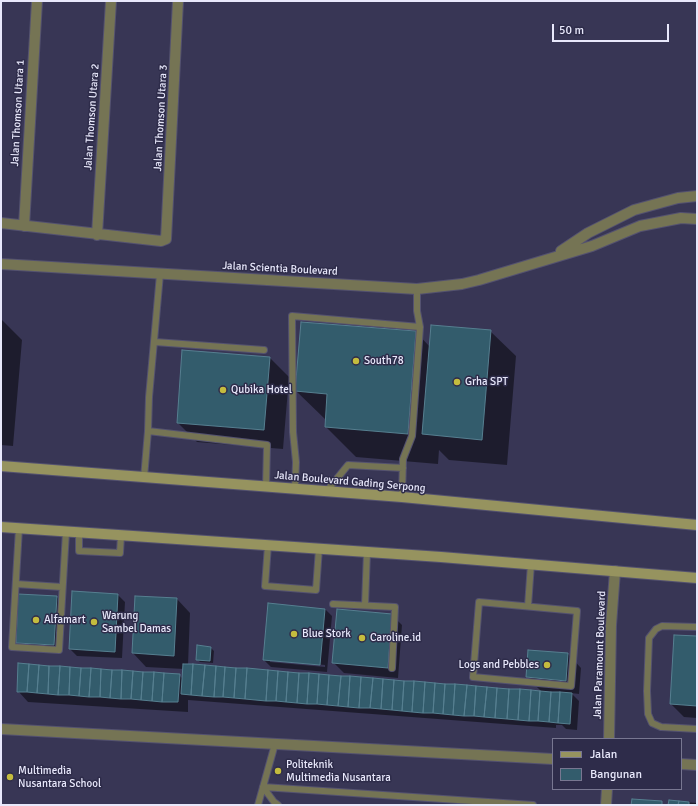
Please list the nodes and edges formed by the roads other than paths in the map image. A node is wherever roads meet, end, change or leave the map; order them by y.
1 (37, 1) edge
2 (111, 1) edge
3 (178, 1) edge
4 (697, 196) edge
5 (697, 219) edge
6 (1, 223) edge
7 (24, 226) junction
8 (97, 235) junction
9 (553, 257) junction
10 (1, 264) edge
11 (160, 274) junction
12 (417, 289) junction
13 (420, 327) junction
14 (155, 342) junction
15 (264, 350) dead end
16 (148, 431) junction
17 (1, 466) edge
18 (403, 468) junction
19 (144, 478) junction
20 (266, 487) junction
21 (295, 489) junction
22 (326, 492) junction
23 (402, 498) junction
24 (697, 525) edge
25 (1, 527) edge
26 (19, 528) junction
27 (66, 532) junction
28 (79, 532) junction
29 (121, 535) junction
30 (268, 545) junction
31 (319, 548) junction
32 (367, 552) junction
33 (531, 564) junction
34 (615, 571) junction
35 (697, 578) edge
36 (16, 584) junction
37 (62, 587) junction
38 (333, 604) dead end
39 (364, 605) junction
40 (528, 606) junction
41 (697, 627) edge
42 (392, 668) dead end
43 (1, 729) edge
44 (697, 729) edge
45 (609, 738) edge
46 (275, 744) junction
47 (552, 759) edge
48 (682, 764) edge
49 (697, 765) edge
50 (263, 787) junction
51 (607, 790) edge
52 (497, 804) edge
53 (258, 805) edge
54 (278, 805) edge
55 (533, 805) edge
56 (606, 805) edge

1 - 7 street, Jalan Thomson Utara 1
2 - 8 street, Jalan Thomson Utara 2
3 - 8 street, Jalan Thomson Utara 3
4 - 9 street, Jalan Scientia Boulevard
5 - 9 street, Jalan Scientia Boulevard
6 - 7 street
7 - 8 street
9 - 12 street, Jalan Scientia Boulevard
10 - 11 street, Jalan Scientia Boulevard
11 - 12 street, Jalan Scientia Boulevard
11 - 14 lane
12 - 13 lane
13 - 18 lane
13 - 21 lane
14 - 15 lane
14 - 16 lane
16 - 19 lane
16 - 20 lane
17 - 19 main road, Jalan Boulevard Gading Serpong
18 - 22 lane
18 - 23 lane
19 - 20 main road, Jalan Boulevard Gading Serpong
20 - 21 main road, Jalan Boulevard Gading Serpong
21 - 22 main road, Jalan Boulevard Gading Serpong
22 - 23 main road, Jalan Boulevard Gading Serpong
23 - 24 main road, Jalan Boulevard Gading Serpong
25 - 26 main road
26 - 27 main road
26 - 36 lane
27 - 28 main road
27 - 37 lane
28 - 29 main road
28 - 29 lane
29 - 30 main road
30 - 31 main road
30 - 31 lane
31 - 32 main road
32 - 33 main road
32 - 39 lane
33 - 34 main road
33 - 40 lane
34 - 35 main road
34 - 45 street, Jalan Paramount Boulevard
36 - 37 lane
36 - 37 lane
38 - 39 lane
39 - 42 lane
40 - 40 lane
41 - 44 lane
43 - 46 street
46 - 47 street
46 - 50 lane
48 - 49 street
50 - 52 lane
50 - 53 lane
50 - 54 lane
51 - 56 street
52 - 55 lane

